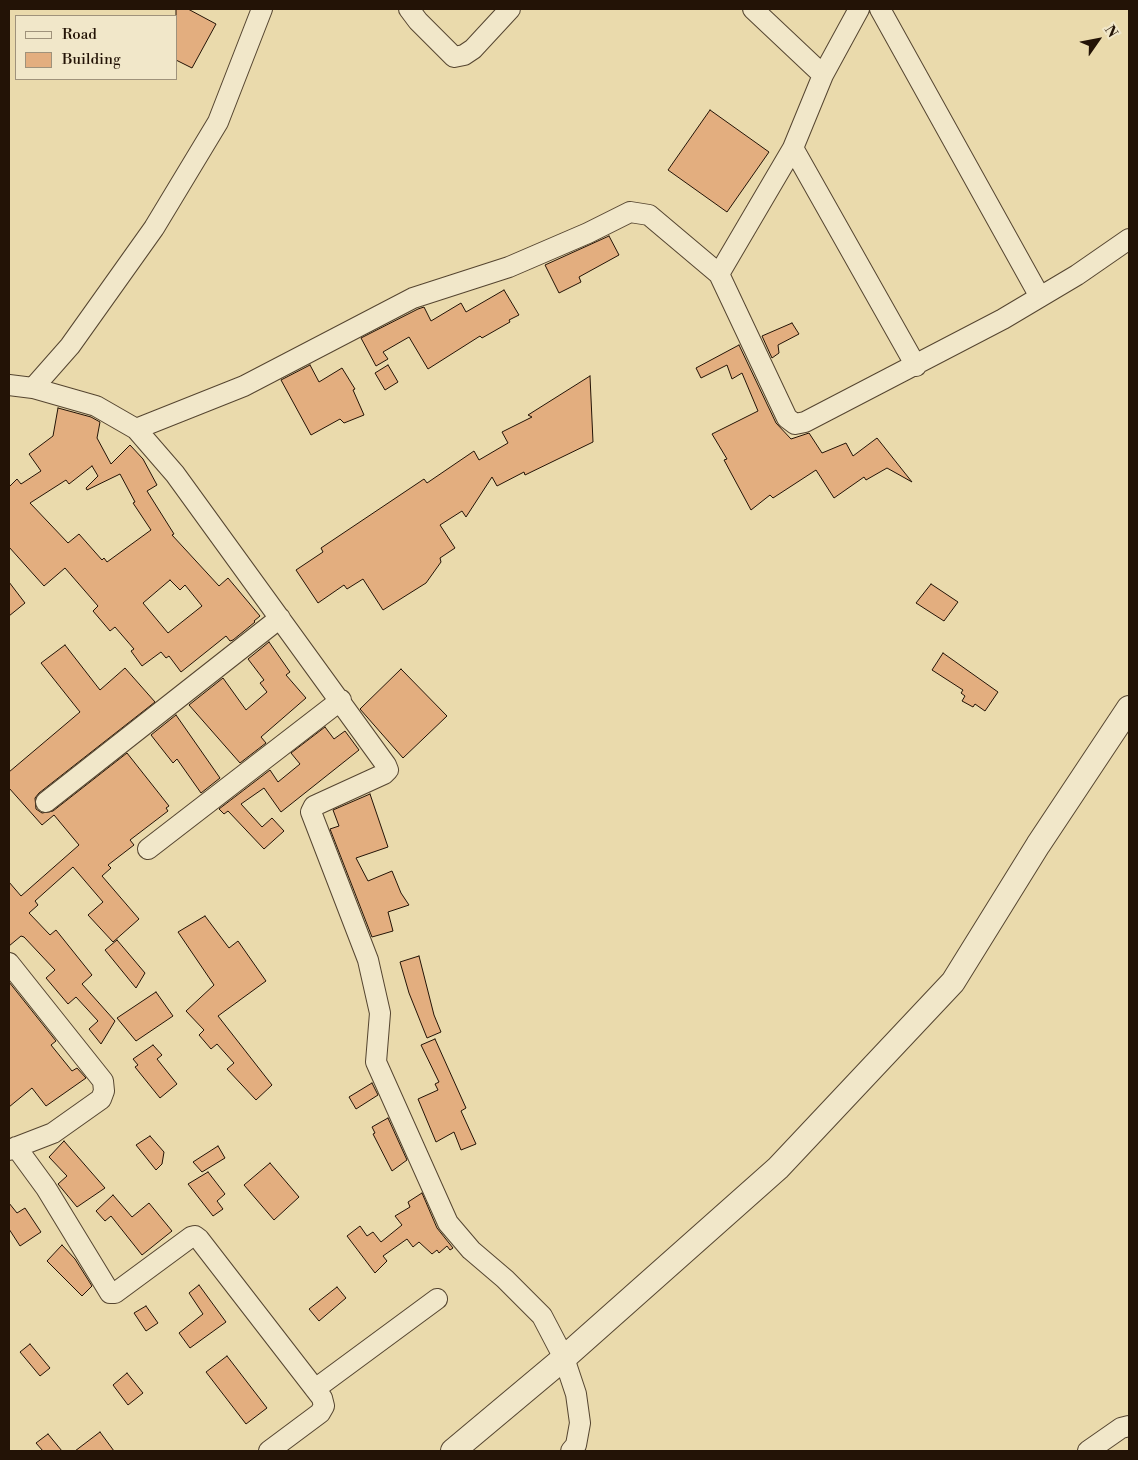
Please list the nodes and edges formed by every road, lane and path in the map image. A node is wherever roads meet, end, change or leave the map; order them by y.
1 (262, 9) edge
2 (409, 9) edge
3 (510, 9) edge
4 (753, 9) edge
5 (859, 9) edge
6 (880, 9) edge
7 (823, 75) junction
8 (794, 148) junction
9 (1129, 239) edge
10 (719, 274) junction
11 (1040, 297) junction
12 (916, 366) junction
13 (9, 385) edge
14 (33, 388) junction
15 (136, 429) junction
16 (280, 618) junction
17 (341, 700) junction
18 (1129, 708) edge
19 (46, 802) dead end
20 (148, 850) dead end
21 (9, 963) edge
22 (12, 1149) edge
23 (437, 1299) dead end
24 (564, 1358) junction
25 (315, 1390) junction
26 (1129, 1426) edge
27 (269, 1451) edge
28 (453, 1451) edge
29 (571, 1451) edge
30 (1088, 1451) edge

1 - 14 street
2 - 3 street
4 - 7 street
5 - 7 street
6 - 11 street
7 - 8 street
8 - 10 street
8 - 12 street
9 - 11 street
10 - 12 street
10 - 15 street
11 - 12 street
13 - 14 street
14 - 15 street
15 - 16 street
16 - 17 street
16 - 19 street
17 - 20 street
17 - 24 street
18 - 24 street
21 - 22 street
22 - 25 street
23 - 25 street
24 - 28 street
24 - 29 street
25 - 27 street
26 - 30 street

